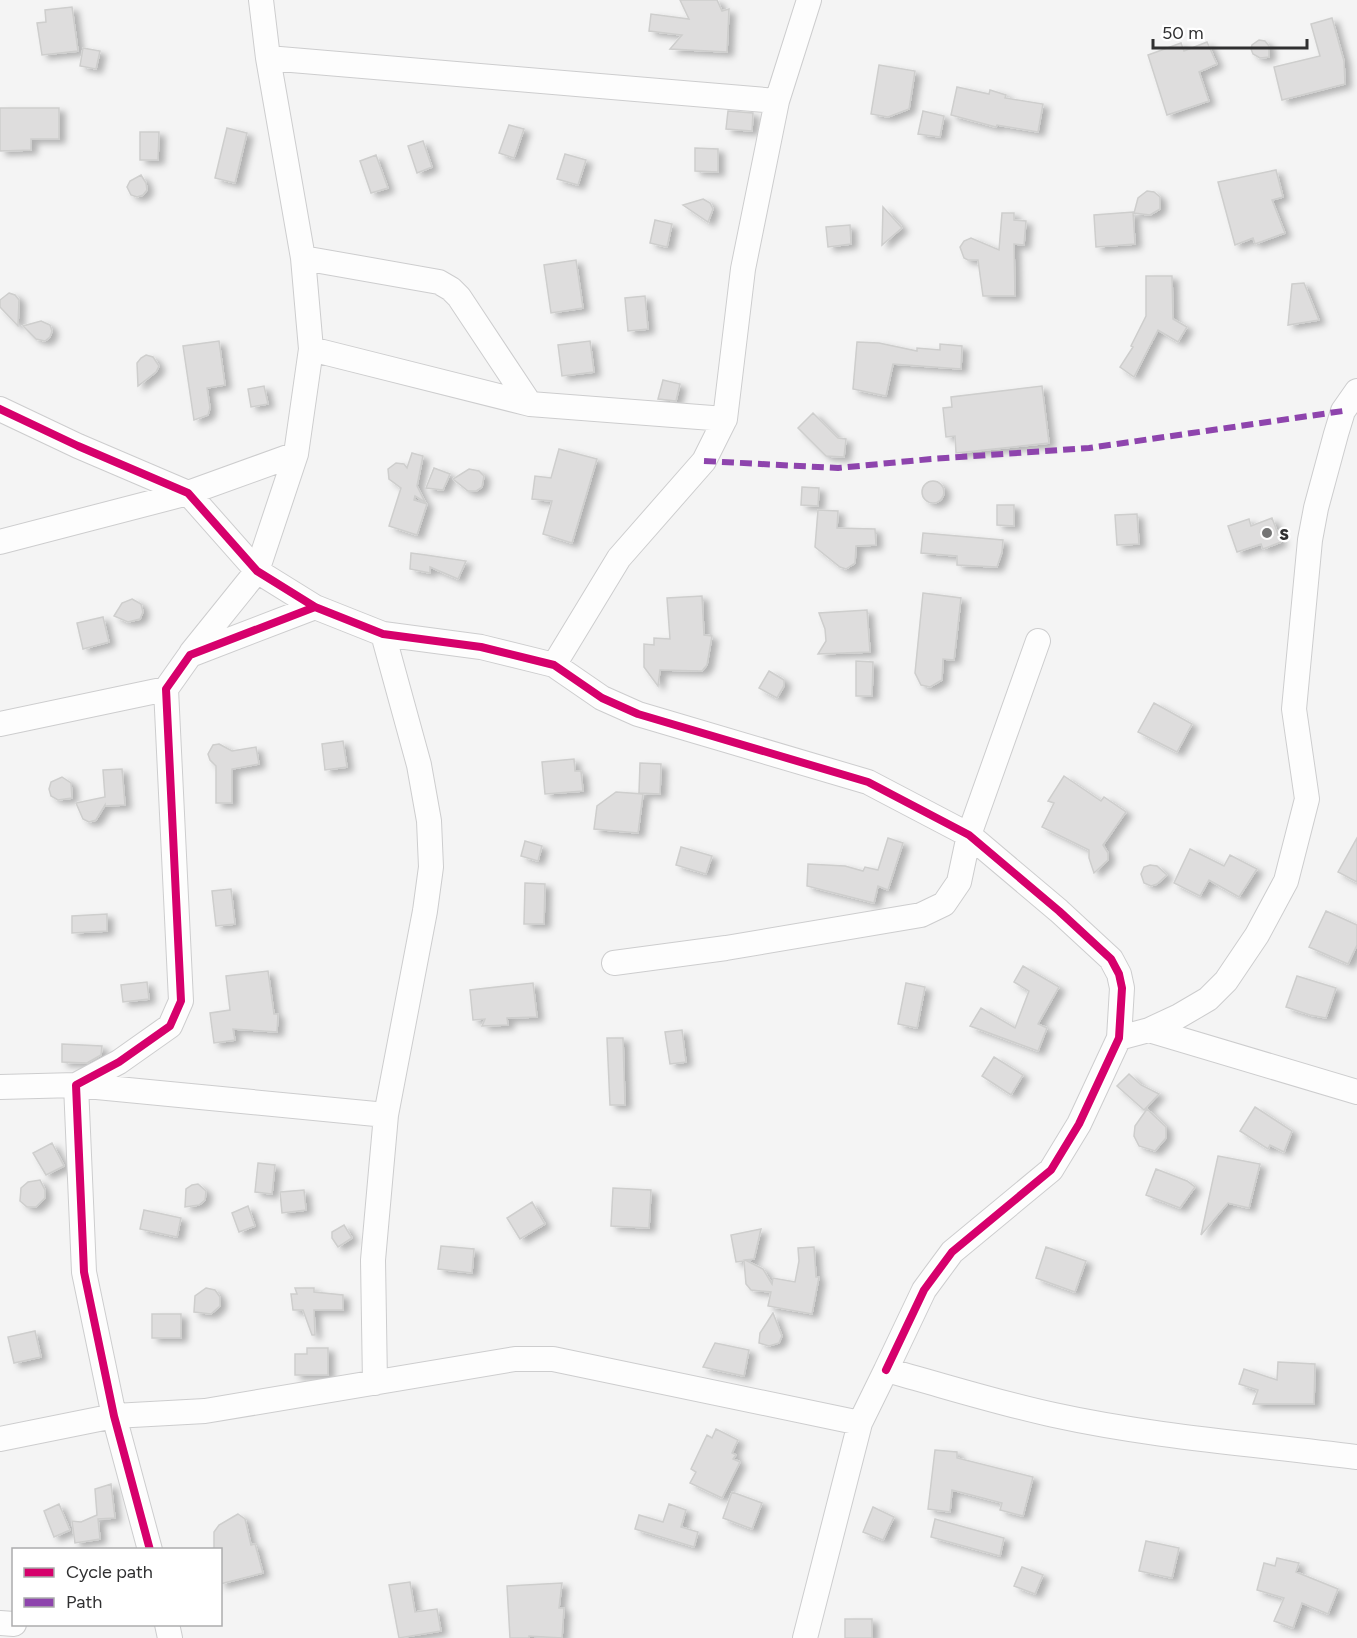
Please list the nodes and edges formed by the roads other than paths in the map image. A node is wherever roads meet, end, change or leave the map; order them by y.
1 (261, 0) edge
2 (809, 0) edge
3 (268, 58) junction
4 (777, 101) junction
5 (303, 258) junction
6 (311, 349) junction
7 (1357, 391) edge
8 (530, 404) junction
9 (0, 410) edge
10 (725, 419) junction
11 (296, 454) junction
12 (188, 493) junction
13 (0, 542) edge
14 (257, 571) junction
15 (315, 606) junction
16 (383, 634) junction
17 (1038, 641) dead end
18 (190, 655) junction
19 (554, 664) junction
20 (166, 689) junction
21 (0, 724) edge
22 (969, 835) junction
23 (614, 963) dead end
24 (1149, 1030) junction
25 (1119, 1038) junction
26 (76, 1085) junction
27 (0, 1087) edge
28 (1357, 1092) edge
29 (386, 1115) junction
30 (886, 1370) junction
31 (375, 1383) junction
32 (114, 1416) junction
33 (860, 1423) junction
34 (0, 1438) edge
35 (1357, 1457) edge
36 (149, 1548) edge
37 (805, 1638) edge

1 - 3 street
2 - 4 street
3 - 4 street
3 - 5 street
4 - 10 street
5 - 6 street
5 - 8 street
6 - 8 street
6 - 11 street
7 - 24 street
8 - 10 street
9 - 12 street
10 - 19 street
11 - 12 street
11 - 14 street
12 - 13 street
12 - 14 street
14 - 15 street
14 - 18 street
15 - 16 street
15 - 18 street
16 - 19 street
16 - 29 street
17 - 22 street
18 - 20 street
19 - 22 street
20 - 21 street
20 - 26 street
22 - 23 street
22 - 25 street
24 - 25 street
24 - 28 street
25 - 30 street
26 - 27 street
26 - 29 street
26 - 32 street
29 - 31 street
30 - 33 street
30 - 35 street
31 - 32 street
31 - 33 street
32 - 34 street
32 - 36 street
33 - 37 street

